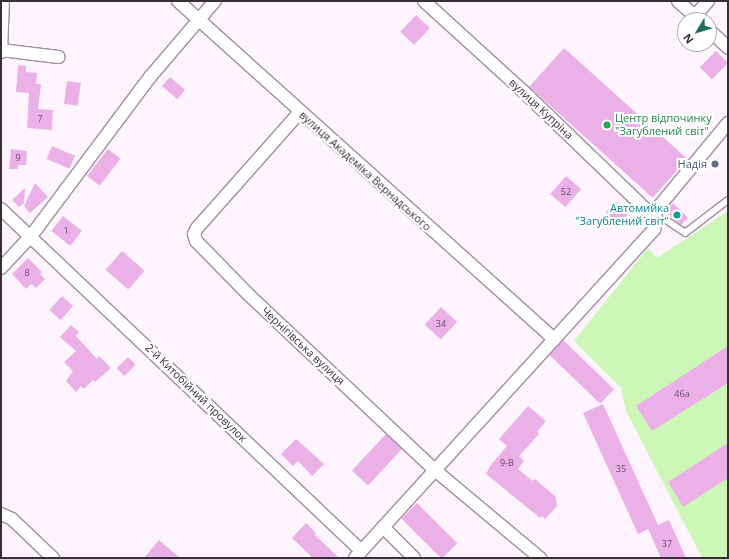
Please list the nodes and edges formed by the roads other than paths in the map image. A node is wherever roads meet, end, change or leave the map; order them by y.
1 (3, 1) edge
2 (178, 1) edge
3 (215, 1) edge
4 (424, 1) edge
5 (678, 1) edge
6 (708, 1) edge
7 (690, 12) edge
8 (701, 12) edge
9 (199, 21) junction
10 (717, 38) edge
11 (728, 48) edge
12 (1, 50) edge
13 (59, 57) dead end
14 (300, 112) junction
15 (728, 123) edge
16 (728, 200) edge
17 (1, 209) edge
18 (656, 219) junction
19 (31, 236) junction
20 (1, 268) edge
21 (554, 339) junction
22 (436, 471) junction
23 (1, 514) edge
24 (383, 527) junction
25 (358, 554) edge
26 (53, 558) edge
27 (414, 558) edge
28 (540, 558) edge

1 - 12 street
2 - 9 street, вулиця Академіка Вернадського
3 - 9 street
4 - 18 street, вулиця Купріна
5 - 7 street
6 - 8 street
9 - 14 street, вулиця Академіка Вернадського
9 - 19 street
10 - 11 street
12 - 13 street
14 - 21 street, вулиця Академіка Вернадського
14 - 22 street, Чернігівська вулиця
15 - 18 street
16 - 18 lane
17 - 19 street, 2-й Китобійний провулок
18 - 21 street
19 - 20 street
19 - 25 street, 2-й Китобійний провулок
21 - 22 street
22 - 24 street
22 - 28 street, Чернігівська вулиця
23 - 26 street
24 - 25 street
24 - 27 street

